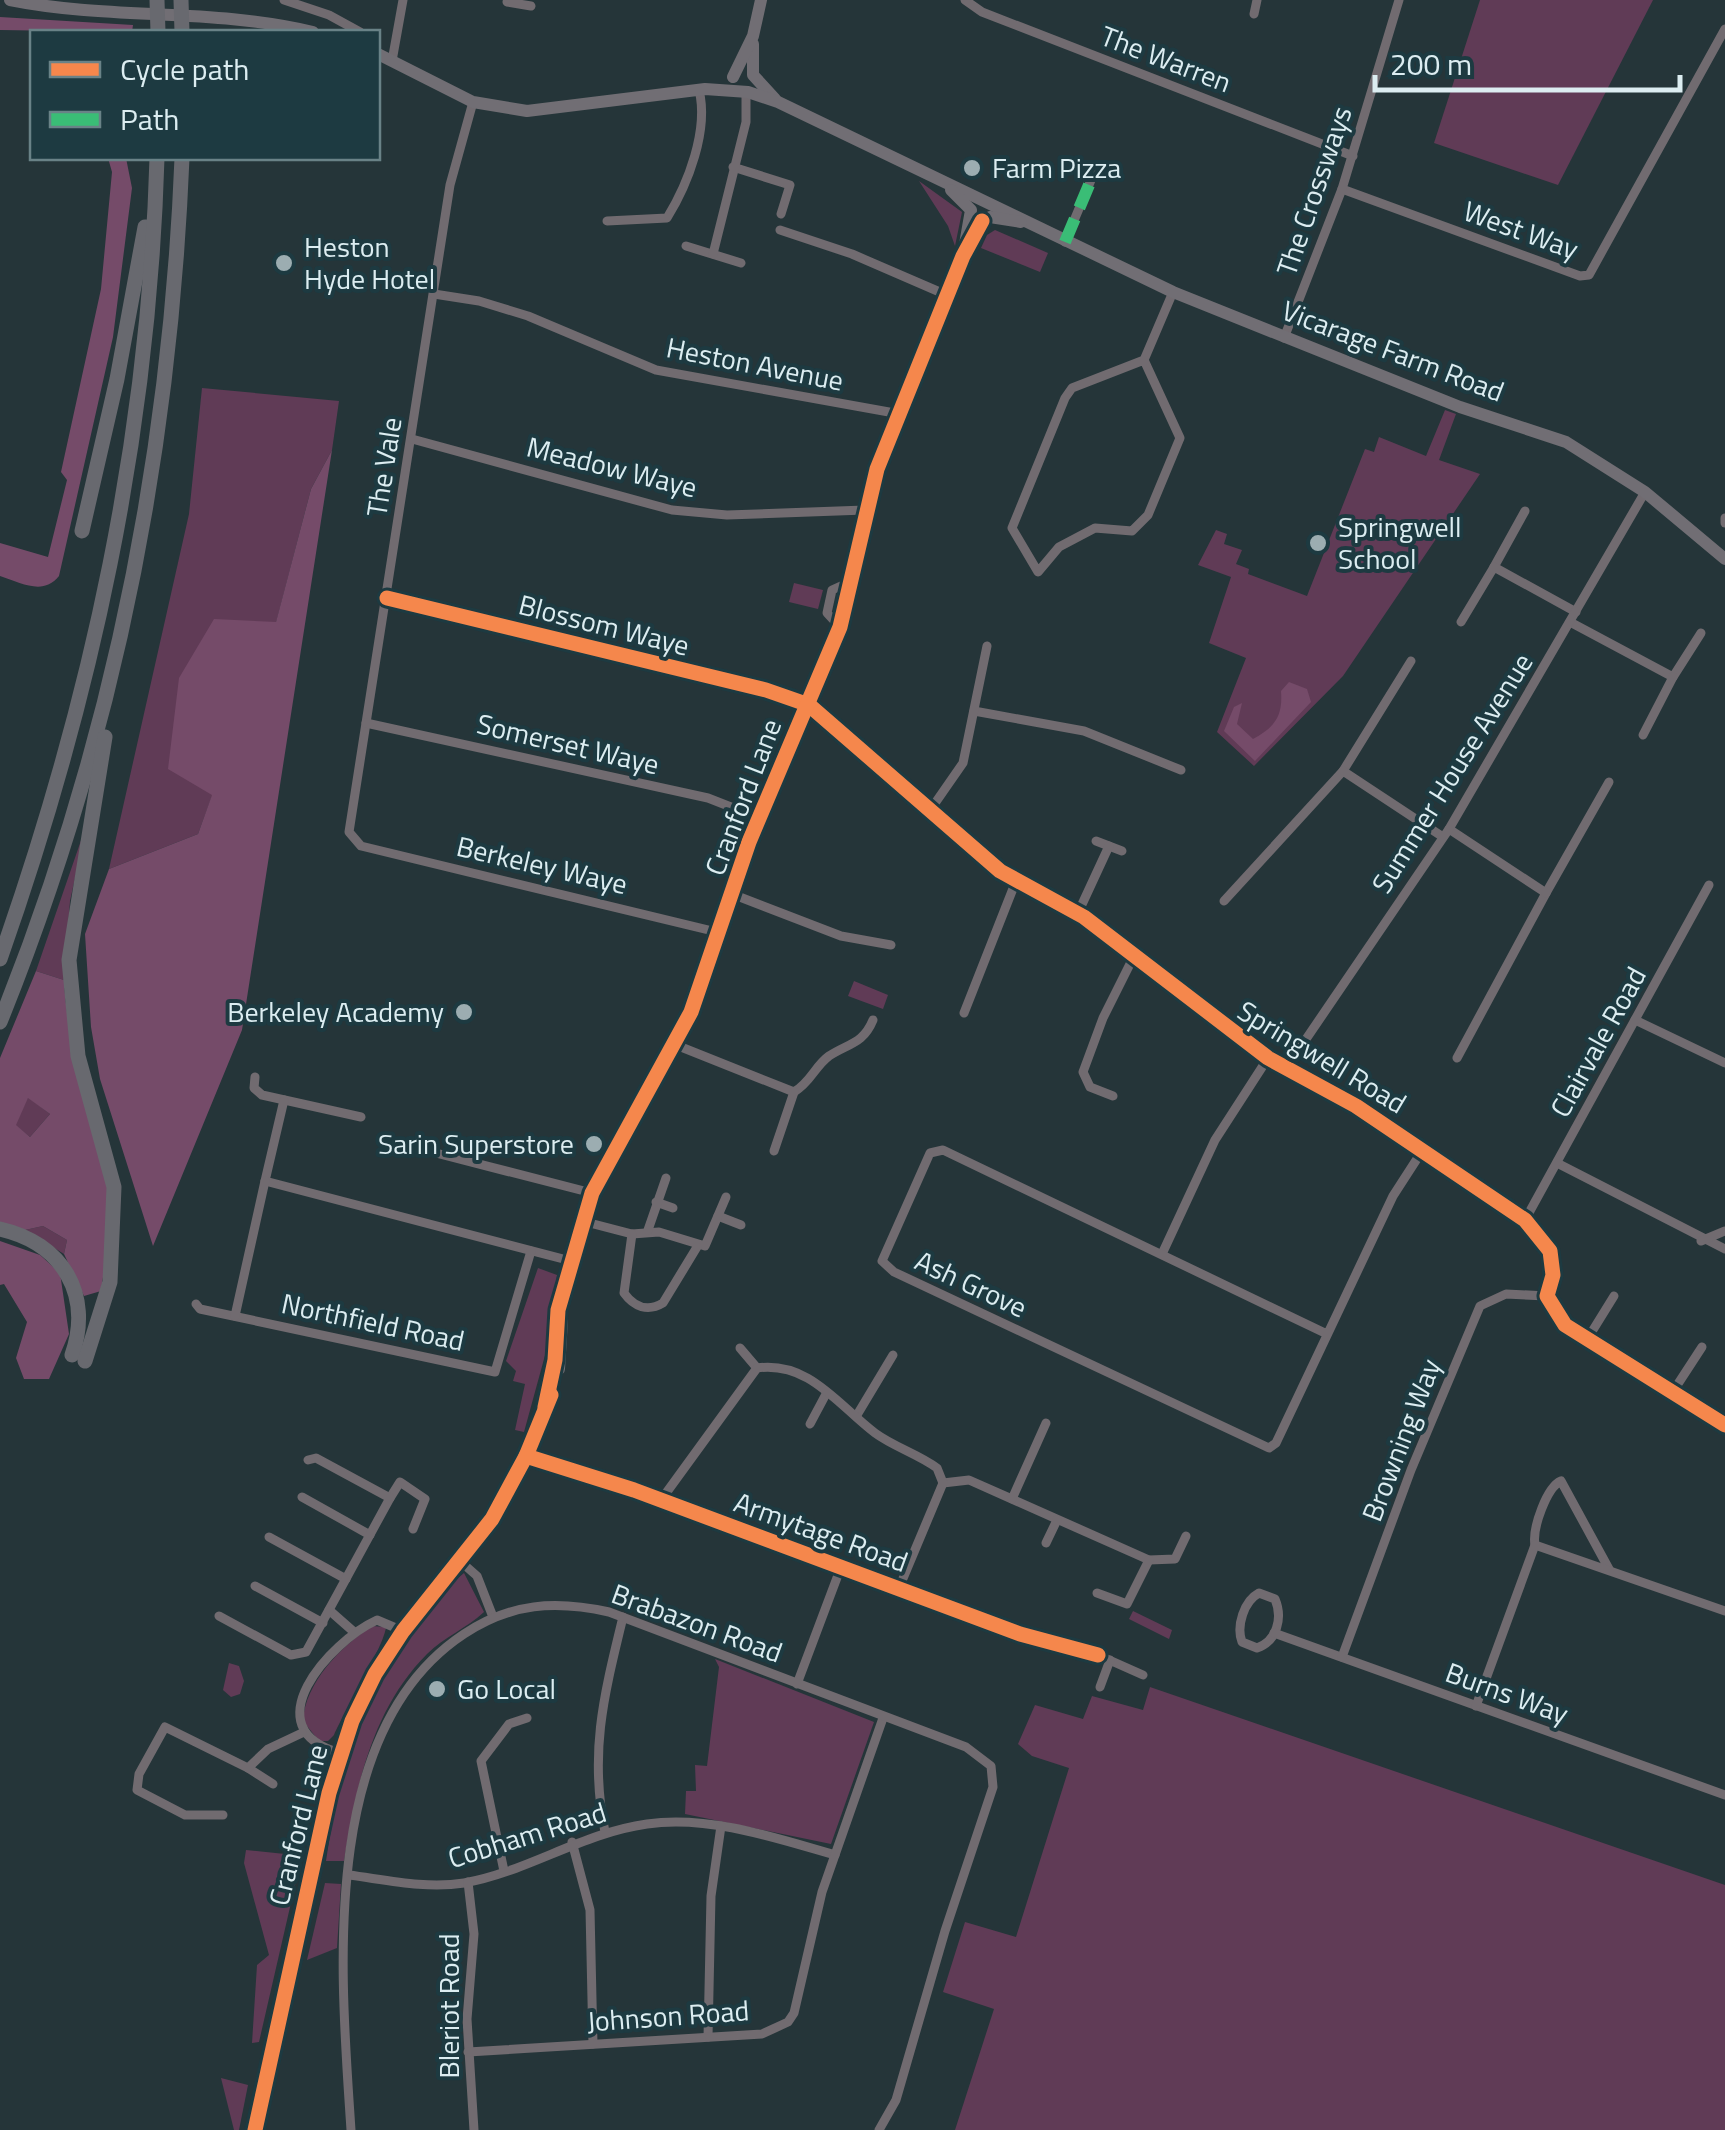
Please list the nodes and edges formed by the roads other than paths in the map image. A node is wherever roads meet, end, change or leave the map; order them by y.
1 (10, 0) edge
2 (157, 0) edge
3 (182, 0) edge
4 (286, 0) edge
5 (331, 0) edge
6 (403, 0) edge
7 (761, 0) edge
8 (964, 0) edge
9 (1256, 0) edge
10 (1399, 0) edge
11 (514, 2) edge
12 (531, 6) dead end
13 (1254, 14) dead end
14 (329, 15) junction
15 (1725, 29) edge
16 (158, 30) edge
17 (182, 30) edge
18 (299, 30) edge
19 (356, 30) edge
20 (380, 55) edge
21 (392, 60) junction
22 (744, 83) junction
23 (702, 90) junction
24 (473, 102) junction
25 (1353, 156) junction
26 (156, 160) edge
27 (156, 160) edge
28 (182, 160) edge
29 (733, 167) junction
30 (1094, 173) dead end
31 (1342, 189) junction
32 (980, 211) junction
33 (781, 214) dead end
34 (607, 221) dead end
35 (780, 230) dead end
36 (1064, 242) junction
37 (686, 246) dead end
38 (713, 254) junction
39 (741, 263) dead end
40 (1173, 292) junction
41 (434, 294) junction
42 (949, 296) junction
43 (1284, 338) junction
44 (1144, 360) junction
45 (900, 414) junction
46 (412, 439) junction
47 (1646, 492) junction
48 (865, 510) junction
49 (1526, 510) dead end
50 (82, 531) dead end
51 (1725, 559) edge
52 (1494, 567) junction
53 (387, 598) junction
54 (1576, 612) junction
55 (1461, 622) dead end
56 (1570, 622) junction
57 (1701, 633) dead end
58 (986, 646) dead end
59 (1411, 661) dead end
60 (114, 675) junction
61 (1674, 677) junction
62 (808, 705) junction
63 (974, 711) junction
64 (366, 722) junction
65 (1643, 736) dead end
66 (1181, 770) dead end
67 (1343, 771) junction
68 (1609, 782) dead end
69 (931, 809) junction
70 (758, 818) junction
71 (1446, 833) junction
72 (353, 841) joint
73 (1096, 841) dead end
74 (1109, 846) junction
75 (1122, 851) dead end
76 (1016, 882) junction
77 (1709, 885) dead end
78 (732, 894) junction
79 (1546, 894) junction
80 (1224, 902) dead end
81 (1078, 913) junction
82 (721, 933) junction
83 (891, 945) dead end
84 (1134, 956) junction
85 (0, 959) edge
86 (964, 1014) dead end
87 (873, 1020) dead end
88 (1635, 1020) junction
89 (0, 1022) edge
90 (676, 1045) junction
91 (1268, 1058) junction
92 (1457, 1058) dead end
93 (1725, 1062) edge
94 (1285, 1070) junction
95 (255, 1077) dead end
96 (794, 1092) junction
97 (1113, 1096) dead end
98 (284, 1100) junction
99 (362, 1118) dead end
100 (421, 1145) dead end
101 (1424, 1148) junction
102 (774, 1151) dead end
103 (1557, 1163) junction
104 (666, 1178) dead end
105 (265, 1181) junction
106 (592, 1193) junction
107 (726, 1197) dead end
108 (656, 1202) junction
109 (673, 1208) dead end
110 (718, 1216) junction
111 (1525, 1220) junction
112 (582, 1222) junction
113 (740, 1225) dead end
114 (0, 1230) edge
115 (648, 1230) junction
116 (1725, 1231) edge
117 (632, 1234) junction
118 (1701, 1241) junction
119 (697, 1247) junction
120 (1725, 1249) edge
121 (531, 1251) junction
122 (1162, 1254) junction
123 (571, 1261) junction
124 (1547, 1296) junction
125 (1614, 1296) dead end
126 (196, 1304) dead end
127 (235, 1316) junction
128 (1327, 1334) junction
129 (1588, 1338) junction
130 (1702, 1347) dead end
131 (740, 1348) dead end
132 (893, 1355) dead end
133 (756, 1368) junction
134 (1672, 1393) junction
135 (826, 1394) junction
136 (856, 1414) junction
137 (1046, 1423) dead end
138 (810, 1424) dead end
139 (1725, 1425) edge
140 (526, 1456) junction
141 (308, 1460) dead end
142 (943, 1483) junction
143 (302, 1497) dead end
144 (390, 1498) junction
145 (1012, 1499) junction
146 (661, 1500) junction
147 (1057, 1520) junction
148 (413, 1529) dead end
149 (370, 1535) junction
150 (1186, 1536) dead end
151 (269, 1537) dead end
152 (1046, 1543) dead end
153 (1535, 1544) junction
154 (1149, 1560) junction
155 (460, 1561) junction
156 (841, 1566) junction
157 (1609, 1569) junction
158 (346, 1579) junction
159 (254, 1586) dead end
160 (899, 1588) junction
161 (1096, 1593) dead end
162 (329, 1610) junction
163 (1725, 1610) edge
164 (219, 1616) dead end
165 (493, 1617) junction
166 (623, 1618) junction
167 (322, 1623) junction
168 (403, 1631) junction
169 (354, 1632) junction
170 (1274, 1633) junction
171 (1342, 1658) junction
172 (1110, 1660) junction
173 (1143, 1675) dead end
174 (797, 1684) junction
175 (1100, 1687) dead end
176 (1476, 1706) junction
177 (526, 1718) dead end
178 (884, 1718) junction
179 (302, 1732) junction
180 (340, 1753) junction
181 (248, 1768) junction
182 (273, 1784) dead end
183 (1725, 1795) edge
184 (223, 1815) dead end
185 (722, 1826) junction
186 (605, 1832) junction
187 (572, 1842) junction
188 (836, 1855) junction
189 (504, 1870) junction
190 (349, 1875) junction
191 (468, 1882) junction
192 (708, 2036) junction
193 (592, 2044) junction
194 (468, 2052) junction
195 (254, 2130) edge
196 (351, 2130) edge
197 (474, 2130) edge
198 (879, 2130) edge

1 - 18 street
2 - 16 highway
3 - 17 highway
4 - 14 street
5 - 14 street
6 - 21 street
7 - 22 street
8 - 25 street, The Warren
9 - 13 street
10 - 25 street, The Crossways
11 - 12 street
14 - 19 street
15 - 31 street, West Way
20 - 21 street
21 - 24 street
22 - 23 street
22 - 29 street
22 - 32 street, Vicarage Farm Road
23 - 24 street
23 - 34 street
24 - 41 street, The Vale
25 - 31 street, The Crossways
26 - 50 highway
27 - 85 highway
28 - 60 highway
29 - 33 street
29 - 38 street
30 - 36 street
31 - 43 street, The Crossways
32 - 36 street, Vicarage Farm Road
32 - 42 street, Cranford Lane
35 - 42 street
36 - 40 street, Vicarage Farm Road
37 - 38 street
38 - 39 street
40 - 43 street, Vicarage Farm Road
40 - 44 street
41 - 45 street, Heston Avenue
41 - 46 street, The Vale
42 - 45 street, Cranford Lane
43 - 47 street, Vicarage Farm Road
44 - 44 street
45 - 48 street, Cranford Lane
46 - 48 street, Meadow Waye
46 - 53 street, The Vale
47 - 51 street, Vicarage Farm Road
47 - 54 street, Summer House Avenue
48 - 62 street, Cranford Lane
49 - 52 street
52 - 54 street
52 - 55 street
53 - 62 street, Blossom Waye
53 - 64 street, The Vale
54 - 56 street, Summer House Avenue
56 - 61 street
56 - 71 street, Summer House Avenue
57 - 61 street
58 - 63 street
59 - 67 street
60 - 89 highway
60 - 114 highway
61 - 65 street
62 - 69 street, Springwell Road
62 - 70 street, Cranford Lane
63 - 66 street
63 - 69 street
64 - 70 street, Somerset Waye
64 - 72 street, The Vale
67 - 71 street
67 - 80 street
68 - 79 street
69 - 76 street, Springwell Road
70 - 78 street, Cranford Lane
71 - 79 street
71 - 94 street, Summer House Avenue
72 - 82 street, Berkeley Waye
73 - 74 street
74 - 75 street
74 - 81 street
76 - 81 street, Springwell Road
76 - 86 street
77 - 88 street, Clairvale Road
78 - 82 street, Cranford Lane
78 - 83 street
79 - 92 street
81 - 84 street, Springwell Road
82 - 90 street, Cranford Lane
84 - 91 street, Springwell Road
84 - 97 street
87 - 96 street
88 - 93 street
88 - 103 street, Clairvale Road
90 - 96 street
90 - 106 street, Cranford Lane
91 - 94 street, Springwell Road
91 - 122 street
94 - 101 street, Springwell Road
95 - 98 street
96 - 102 street
98 - 99 street
98 - 105 street
100 - 106 street
101 - 111 street, Springwell Road
101 - 128 street, Ash Grove
103 - 111 street, Clairvale Road
103 - 118 street
104 - 108 street
105 - 121 street
105 - 127 street
106 - 112 street, Cranford Lane
107 - 110 street
108 - 109 street
108 - 115 street
110 - 113 street
110 - 119 street
111 - 124 street, Springwell Road
112 - 117 street
112 - 123 street, Cranford Lane
115 - 117 street
115 - 119 street
116 - 118 street
117 - 119 street
118 - 120 street
121 - 123 street
121 - 127 street, Northfield Road
122 - 128 street, Ash Grove
122 - 128 street, Ash Grove
123 - 140 street, Cranford Lane
124 - 129 street
124 - 171 street, Browning Way
125 - 129 street
126 - 127 street, Northfield Road
129 - 134 street
130 - 134 street
131 - 133 street
132 - 136 street
133 - 135 street
133 - 146 street
134 - 139 street
135 - 136 street
135 - 138 street
136 - 142 street
137 - 145 street
140 - 146 street, Armytage Road
140 - 155 street, Cranford Lane
141 - 144 street
142 - 145 street
142 - 160 street
143 - 149 street
144 - 148 street
144 - 149 street
145 - 147 street
146 - 156 street, Armytage Road
147 - 152 street
147 - 154 street
149 - 158 street
150 - 154 street
151 - 158 street
153 - 157 street
153 - 157 street
153 - 176 street
154 - 161 street
155 - 165 street
155 - 168 street, Cranford Lane
156 - 160 street, Armytage Road
156 - 174 street
157 - 163 street
158 - 162 street
159 - 167 street
160 - 172 street, Armytage Road
162 - 167 street
162 - 169 street
164 - 167 street
165 - 166 street, Brabazon Road
165 - 190 street, Brabazon Road
166 - 174 street, Brabazon Road
166 - 186 street
168 - 169 street
168 - 180 street, Cranford Lane
169 - 179 street
170 - 170 street, Burns Way
170 - 171 street, Burns Way
171 - 176 street, Burns Way
172 - 173 street, Armytage Road
172 - 175 street
174 - 178 street, Brabazon Road
176 - 183 street, Burns Way
177 - 189 street
178 - 188 street, Johnson Road
178 - 198 street, Brabazon Road
179 - 180 street
179 - 181 street
180 - 195 street, Cranford Lane
181 - 182 street
181 - 184 street
185 - 186 street, Cobham Road
185 - 188 street, Cobham Road
185 - 192 street
186 - 187 street, Cobham Road
187 - 189 street, Cobham Road
187 - 193 street
188 - 192 street, Johnson Road
189 - 191 street, Cobham Road
190 - 191 street, Cobham Road
190 - 196 street, Brabazon Road
191 - 194 street, Bleriot Road
192 - 193 street, Johnson Road
193 - 194 street, Johnson Road
194 - 197 street, Bleriot Road

